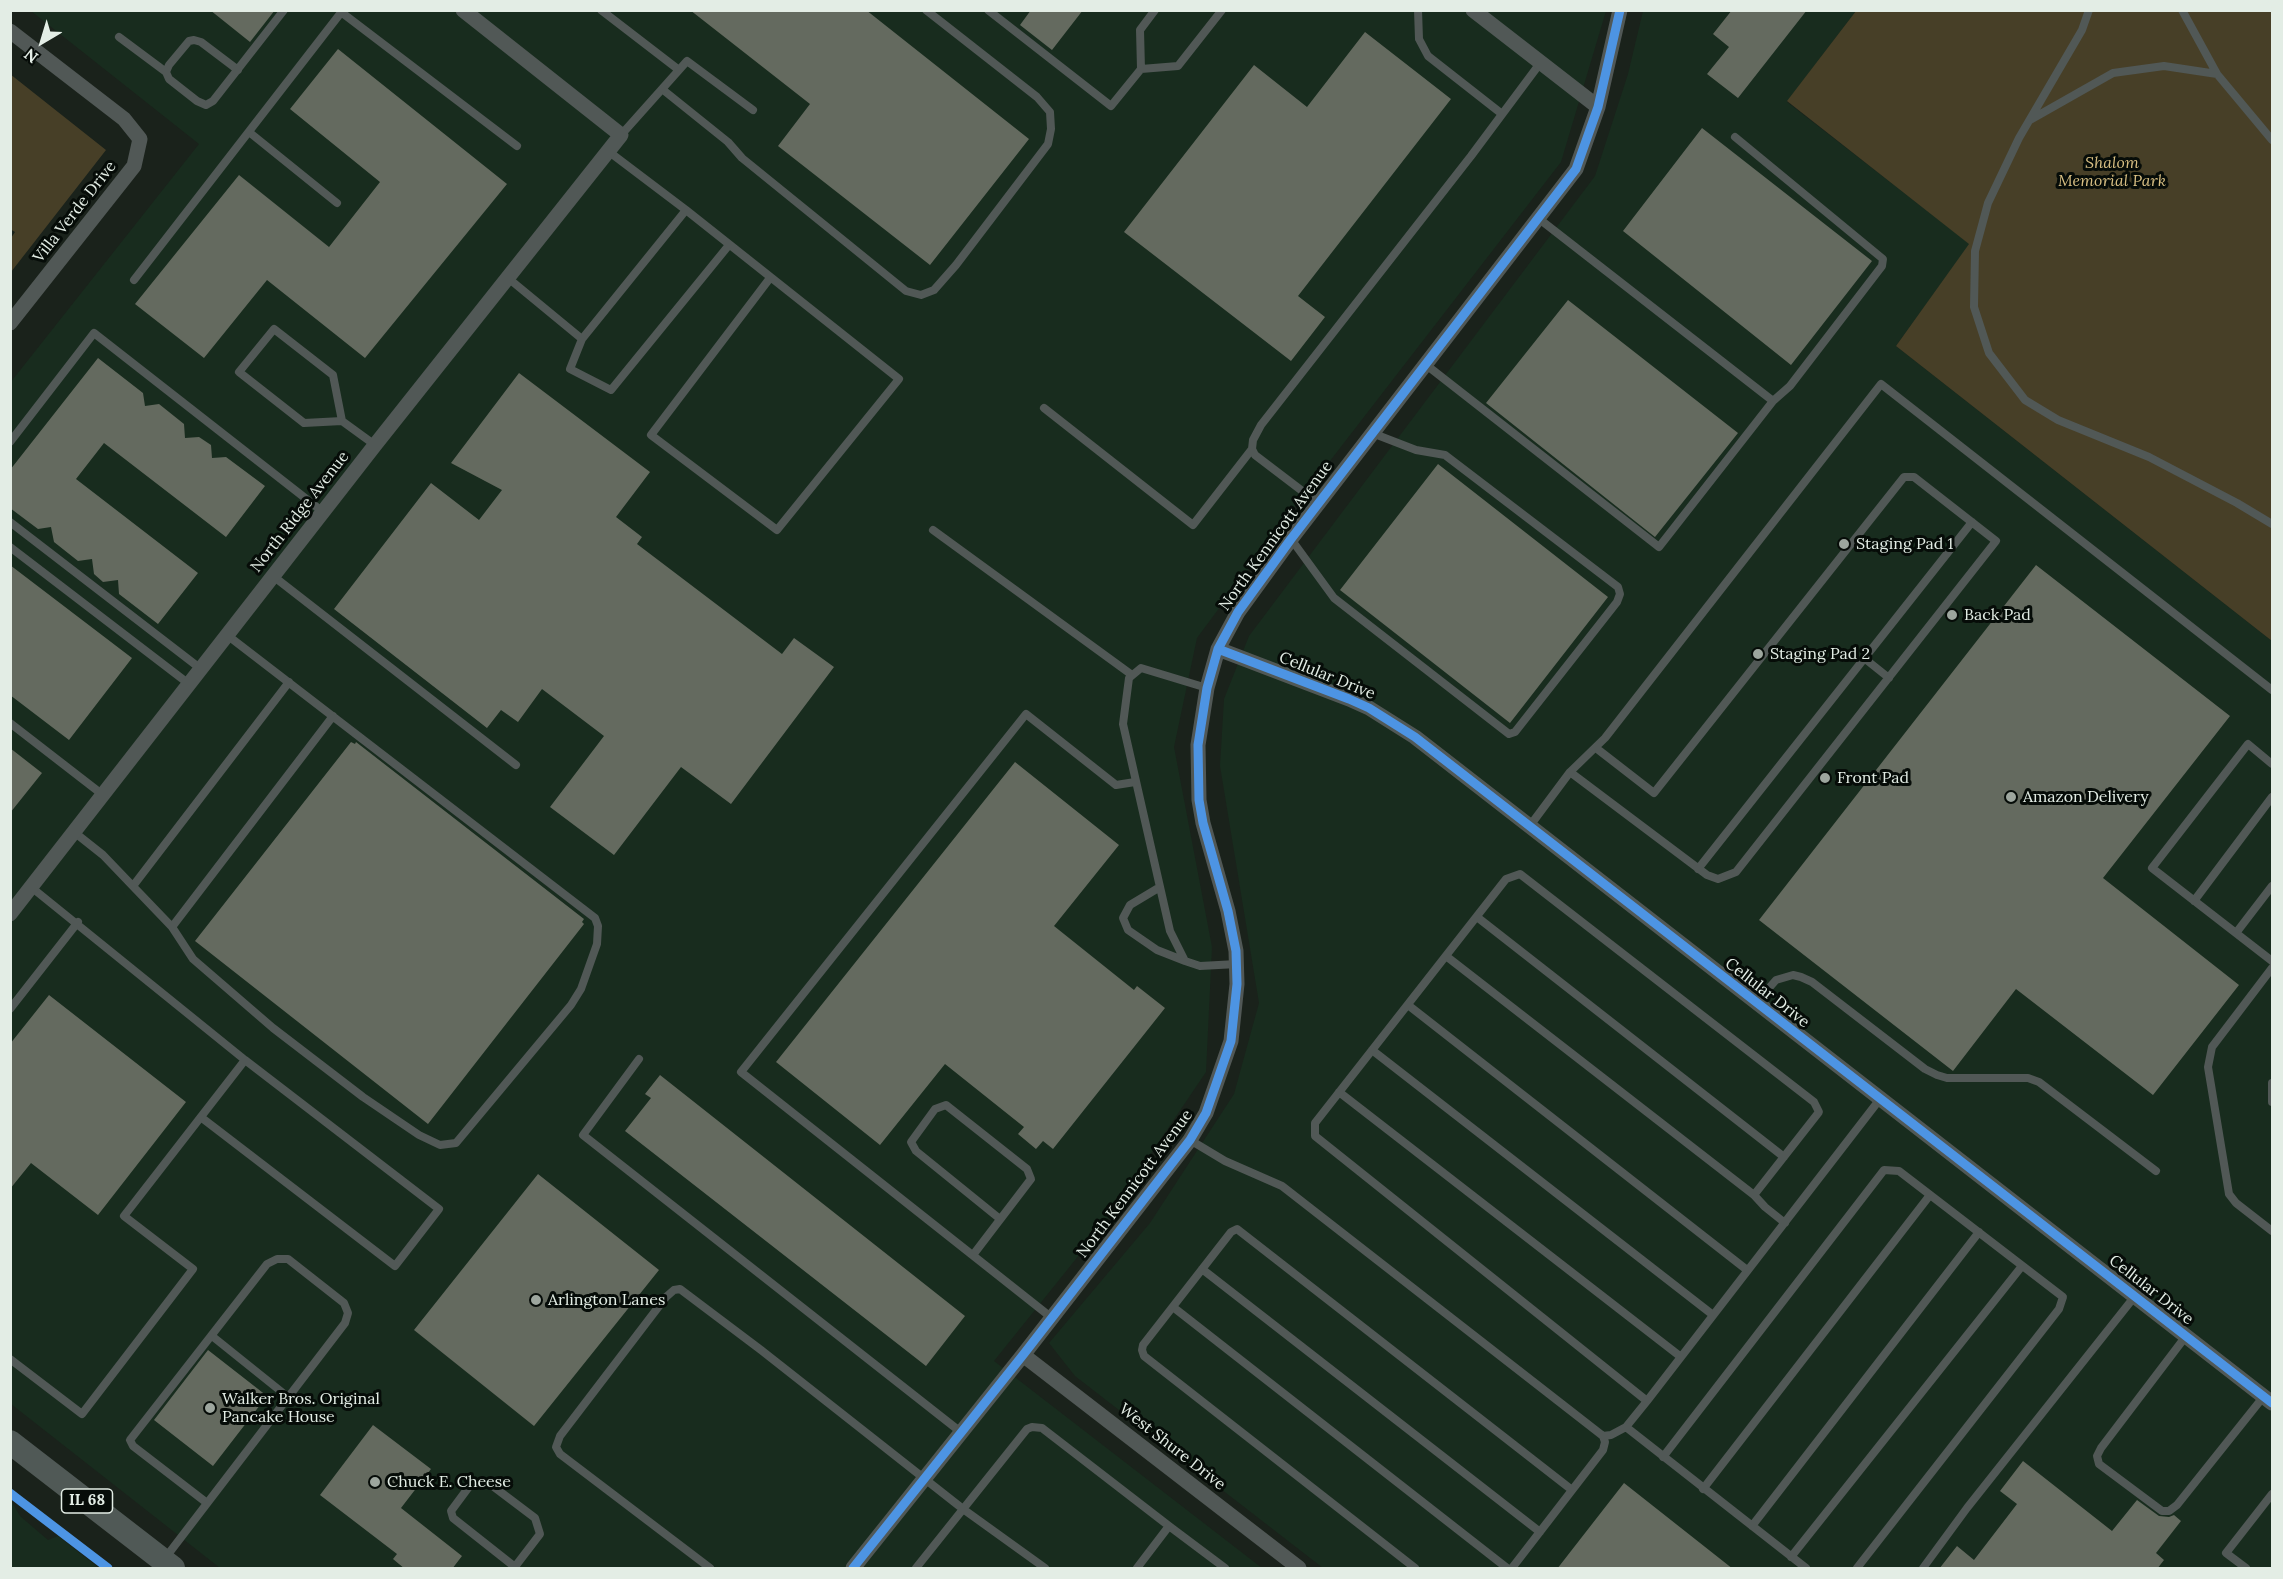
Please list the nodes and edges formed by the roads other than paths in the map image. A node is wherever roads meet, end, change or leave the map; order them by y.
1 (284, 10) edge
2 (463, 10) edge
3 (601, 10) edge
4 (926, 10) edge
5 (988, 10) edge
6 (1155, 10) edge
7 (1222, 10) edge
8 (1418, 10) edge
9 (1473, 10) edge
10 (1620, 10) edge
11 (2089, 10) edge
12 (2182, 10) edge
13 (342, 11) edge
14 (10, 31) edge
15 (119, 37) dead end
16 (1541, 62) junction
17 (1141, 69) junction
18 (238, 70) junction
19 (679, 70) junction
20 (166, 72) junction
21 (2217, 74) junction
22 (662, 89) junction
23 (1598, 107) junction
24 (753, 110) dead end
25 (1502, 114) junction
26 (2028, 121) junction
27 (249, 132) junction
28 (621, 135) junction
29 (1735, 137) dead end
30 (2272, 140) edge
31 (517, 146) dead end
32 (608, 151) junction
33 (337, 203) dead end
34 (686, 210) junction
35 (1538, 218) junction
36 (729, 245) junction
37 (508, 278) junction
38 (771, 278) junction
39 (134, 280) dead end
40 (10, 323) edge
41 (582, 339) junction
42 (1425, 364) junction
43 (1773, 401) junction
44 (1044, 408) dead end
45 (342, 421) junction
46 (1372, 433) junction
47 (10, 442) edge
48 (375, 445) junction
49 (1252, 449) junction
50 (1318, 503) junction
51 (323, 512) junction
52 (10, 522) edge
53 (1972, 522) junction
54 (2272, 524) edge
55 (933, 530) dead end
56 (1291, 538) junction
57 (10, 547) edge
58 (273, 576) junction
59 (227, 635) junction
60 (1218, 649) junction
61 (1864, 658) junction
62 (201, 669) junction
63 (1132, 675) junction
64 (1889, 678) junction
65 (289, 682) junction
66 (189, 684) junction
67 (1207, 688) junction
68 (2272, 690) edge
69 (333, 716) junction
70 (10, 723) edge
71 (1596, 748) junction
72 (2272, 764) edge
73 (516, 765) dead end
74 (1570, 772) junction
75 (1135, 782) junction
76 (103, 795) junction
77 (2272, 797) edge
78 (1529, 827) junction
79 (74, 832) junction
80 (1698, 869) junction
81 (133, 886) junction
82 (2272, 886) edge
83 (32, 887) junction
84 (1160, 887) junction
85 (2194, 901) junction
86 (10, 914) edge
87 (1477, 917) junction
88 (78, 922) junction
89 (172, 927) junction
90 (2236, 933) junction
91 (1446, 956) junction
92 (1185, 961) junction
93 (2272, 961) edge
94 (1237, 964) junction
95 (2272, 968) edge
96 (1756, 1003) junction
97 (1408, 1005) junction
98 (10, 1009) edge
99 (1372, 1050) junction
100 (639, 1059) dead end
101 (245, 1060) junction
102 (2272, 1083) edge
103 (1340, 1092) junction
104 (1880, 1099) junction
105 (2272, 1102) edge
106 (202, 1118) junction
107 (1190, 1140) junction
108 (1784, 1157) junction
109 (2156, 1172) dead end
110 (1754, 1195) junction
111 (1930, 1195) junction
112 (1000, 1219) junction
113 (1785, 1222) junction
114 (1979, 1232) junction
115 (2272, 1232) edge
116 (973, 1255) junction
117 (2022, 1266) junction
118 (1203, 1269) junction
119 (1747, 1270) junction
120 (2135, 1296) junction
121 (1173, 1307) junction
122 (1713, 1315) junction
123 (1052, 1318) junction
124 (212, 1336) junction
125 (2186, 1336) junction
126 (1023, 1355) junction
127 (1681, 1357) junction
128 (10, 1359) edge
129 (288, 1397) junction
130 (2268, 1399) edge
131 (1647, 1401) junction
132 (1626, 1427) junction
133 (962, 1433) junction
134 (1603, 1436) junction
135 (10, 1442) edge
136 (1663, 1457) junction
137 (926, 1478) junction
138 (1703, 1489) junction
139 (1572, 1490) junction
140 (2272, 1494) edge
141 (207, 1503) junction
142 (963, 1509) junction
143 (1169, 1526) junction
144 (1752, 1526) junction
145 (1540, 1532) junction
146 (1791, 1557) junction
147 (168, 1564) edge
148 (515, 1568) edge
149 (710, 1569) edge
150 (853, 1569) edge
151 (916, 1569) edge
152 (1045, 1569) edge
153 (1137, 1569) edge
154 (1225, 1569) edge
155 (1299, 1569) edge
156 (1415, 1569) edge
157 (1507, 1569) edge
158 (1512, 1569) edge
159 (1806, 1569) edge
160 (1857, 1569) edge
161 (1923, 1569) edge
162 (2246, 1569) edge

1 - 18 lane
2 - 28 street
3 - 19 lane
4 - 22 lane
5 - 17 lane
6 - 17 lane
7 - 17 lane
8 - 25 lane
9 - 16 street
10 - 23 street, North Kennicott Avenue
11 - 26 lane
12 - 21 lane
13 - 27 lane
13 - 31 lane
14 - 40 street, Villa Verde Drive
15 - 20 lane
16 - 23 street
16 - 25 lane
18 - 20 lane
18 - 20 lane
19 - 22 lane
19 - 24 lane
21 - 26 lane
21 - 30 lane
22 - 28 lane
23 - 35 street, North Kennicott Avenue
25 - 49 lane
26 - 54 lane
27 - 33 lane
27 - 39 lane
28 - 32 street, North Ridge Avenue
29 - 43 lane
32 - 34 lane
32 - 37 street, North Ridge Avenue
34 - 36 lane
34 - 41 lane
35 - 42 street, North Kennicott Avenue
35 - 43 lane
36 - 38 lane
36 - 41 lane
37 - 41 lane
37 - 48 street, North Ridge Avenue
38 - 38 lane
42 - 43 lane
42 - 46 street, North Kennicott Avenue
44 - 49 lane
45 - 45 lane
45 - 48 lane
46 - 50 street, North Kennicott Avenue
46 - 56 lane
47 - 51 lane
48 - 51 street, North Ridge Avenue
49 - 50 lane
50 - 56 street, North Kennicott Avenue
51 - 58 street, North Ridge Avenue
52 - 62 lane
53 - 61 lane
53 - 64 lane
53 - 71 lane
55 - 63 lane
56 - 60 street, North Kennicott Avenue
57 - 66 lane
58 - 59 street, North Ridge Avenue
58 - 73 lane
59 - 62 street, North Ridge Avenue
59 - 65 lane
60 - 67 street, North Kennicott Avenue
60 - 78 street, Cellular Drive
61 - 64 lane
61 - 80 lane
62 - 66 street, North Ridge Avenue
63 - 67 lane
63 - 75 lane
64 - 80 lane
65 - 69 lane
65 - 81 lane
66 - 76 street, North Ridge Avenue
67 - 94 street, North Kennicott Avenue
68 - 71 lane
69 - 89 lane
69 - 89 lane
70 - 76 lane
71 - 74 lane
72 - 85 lane
74 - 78 lane
74 - 80 lane
75 - 84 lane
75 - 116 lane
76 - 79 street, North Ridge Avenue
77 - 85 lane
78 - 96 street, Cellular Drive
79 - 81 lane
79 - 83 street, North Ridge Avenue
81 - 89 lane
82 - 90 lane
83 - 86 street, North Ridge Avenue
83 - 88 lane
84 - 92 lane
84 - 92 lane
85 - 90 lane
87 - 91 lane
87 - 108 lane
87 - 108 lane
88 - 98 lane
88 - 101 lane
90 - 93 lane
91 - 97 lane
91 - 110 lane
92 - 94 lane
94 - 107 street, North Kennicott Avenue
95 - 115 lane
96 - 104 street, Cellular Drive
96 - 109 lane
97 - 99 lane
97 - 119 lane
99 - 103 lane
99 - 122 lane
100 - 133 lane
101 - 106 lane
101 - 106 lane
102 - 105 lane
103 - 127 lane
103 - 131 lane
104 - 113 lane
104 - 120 street, Cellular Drive
106 - 128 lane
107 - 123 street, North Kennicott Avenue
107 - 134 lane
108 - 110 lane
110 - 113 lane
111 - 114 lane
111 - 136 lane
111 - 138 lane
112 - 112 lane
112 - 116 lane
113 - 119 lane
114 - 117 lane
114 - 144 lane
116 - 123 lane
117 - 146 lane
117 - 160 lane
118 - 121 lane
118 - 139 lane
118 - 145 lane
119 - 122 lane
120 - 125 street, Cellular Drive
120 - 161 lane
121 - 156 lane
121 - 157 lane
122 - 127 lane
123 - 126 street, North Kennicott Avenue
124 - 129 lane
124 - 129 lane
124 - 141 lane
125 - 130 street, Cellular Drive
125 - 130 lane
126 - 133 street, North Kennicott Avenue
126 - 155 street, West Shure Drive
127 - 131 lane
129 - 141 lane
131 - 132 lane
132 - 134 lane
132 - 136 lane
133 - 137 street, North Kennicott Avenue
134 - 139 lane
135 - 147 main road, IL 68
136 - 138 lane
137 - 142 lane
137 - 149 lane
137 - 150 street, North Kennicott Avenue
138 - 144 lane
139 - 145 lane
140 - 162 lane
141 - 147 lane
142 - 143 lane
142 - 151 lane
142 - 152 lane
143 - 153 lane
143 - 154 lane
144 - 146 lane
145 - 158 lane
146 - 159 lane
148 - 148 lane

